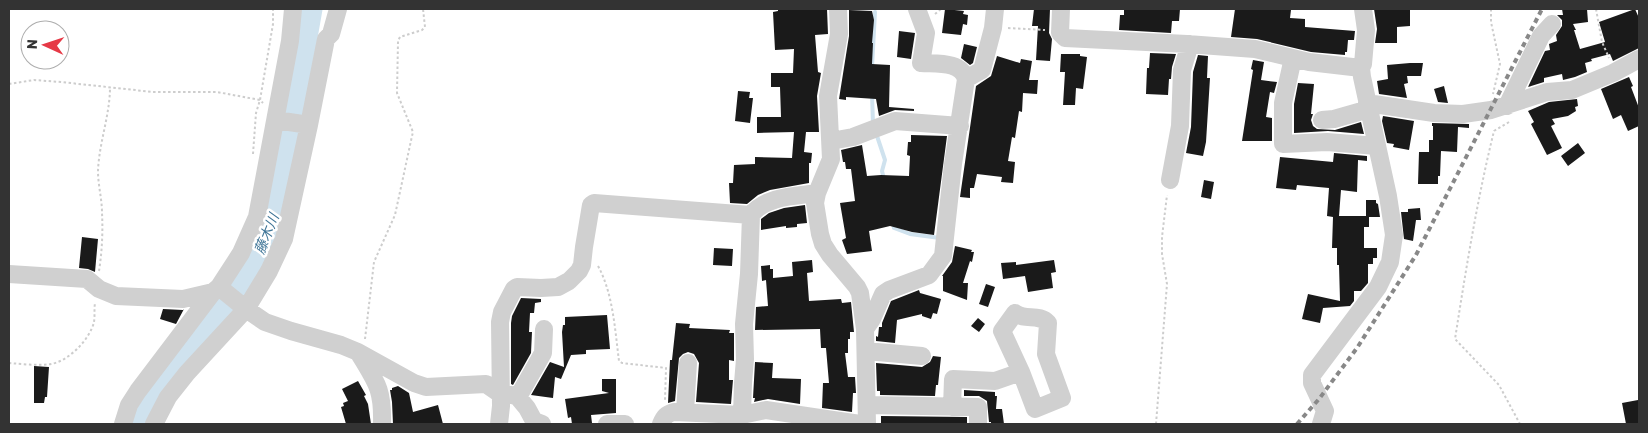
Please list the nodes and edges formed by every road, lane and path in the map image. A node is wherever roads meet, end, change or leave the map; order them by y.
1 (273, 9) edge
2 (293, 9) edge
3 (329, 9) edge
4 (338, 9) edge
5 (423, 9) edge
6 (838, 9) edge
7 (917, 9) edge
8 (995, 9) edge
9 (1062, 9) edge
10 (1363, 9) edge
11 (1491, 9) edge
12 (1596, 9) edge
13 (1552, 24) dead end
14 (993, 28) junction
15 (1060, 31) junction
16 (326, 39) junction
17 (1190, 44) junction
18 (1293, 58) junction
19 (1639, 59) edge
20 (1361, 68) junction
21 (1614, 72) junction
22 (966, 79) junction
23 (9, 84) edge
24 (110, 87) junction
25 (260, 100) junction
26 (263, 103) dead end
27 (1368, 106) junction
28 (1487, 111) junction
29 (1508, 114) junction
30 (276, 120) junction
31 (1322, 120) dead end
32 (309, 125) junction
33 (960, 126) junction
34 (831, 141) junction
35 (1376, 146) junction
36 (252, 162) dead end
37 (1170, 180) joint
38 (817, 193) junction
39 (751, 215) junction
40 (583, 256) junction
41 (9, 274) edge
42 (96, 286) junction
43 (218, 290) junction
44 (244, 307) junction
45 (544, 329) dead end
46 (865, 329) junction
47 (866, 351) junction
48 (358, 352) junction
49 (922, 356) dead end
50 (9, 363) edge
51 (688, 363) dead end
52 (1021, 372) junction
53 (499, 393) junction
54 (518, 397) junction
55 (867, 405) junction
56 (952, 407) junction
57 (685, 412) junction
58 (751, 417) edge
59 (125, 419) edge
60 (662, 421) edge
61 (147, 424) edge
62 (154, 424) edge
63 (382, 424) edge
64 (498, 424) edge
65 (542, 424) edge
66 (607, 424) edge
67 (625, 424) edge
68 (860, 424) edge
69 (867, 424) edge
70 (978, 424) edge
71 (1156, 424) edge
72 (1321, 424) edge
73 (1520, 424) edge

1 - 25 path
2 - 30 street
3 - 16 street
4 - 16 street
5 - 48 path
6 - 34 street
7 - 22 street
8 - 14 street
9 - 15 street
10 - 20 street
11 - 28 path
12 - 21 path
13 - 29 street
14 - 15 path
14 - 22 street
15 - 17 street
16 - 32 street
17 - 18 street
17 - 37 street
18 - 20 street
18 - 35 street
19 - 21 street
20 - 27 street
21 - 29 street
22 - 33 street
23 - 24 path
24 - 25 path
24 - 42 path
25 - 26 path
25 - 36 path
27 - 28 street
27 - 31 street
27 - 35 street
28 - 29 street
29 - 73 path
30 - 32 street
30 - 43 street
32 - 44 street
33 - 34 street
33 - 46 street
34 - 38 street
35 - 72 street
37 - 71 path
38 - 39 street
38 - 46 street
39 - 40 street
39 - 58 street
40 - 53 street
40 - 60 path
41 - 42 street
42 - 43 street
42 - 50 path
43 - 44 street
43 - 59 street
44 - 48 street
44 - 62 street
45 - 54 street
46 - 47 street
47 - 49 street
47 - 55 street
48 - 53 street
48 - 63 street
51 - 57 street
52 - 52 street
52 - 56 street
53 - 54 street
53 - 64 street
54 - 65 street
55 - 56 street
55 - 69 street
56 - 70 street
57 - 58 street
57 - 60 street
58 - 68 street
59 - 61 street
66 - 67 street

